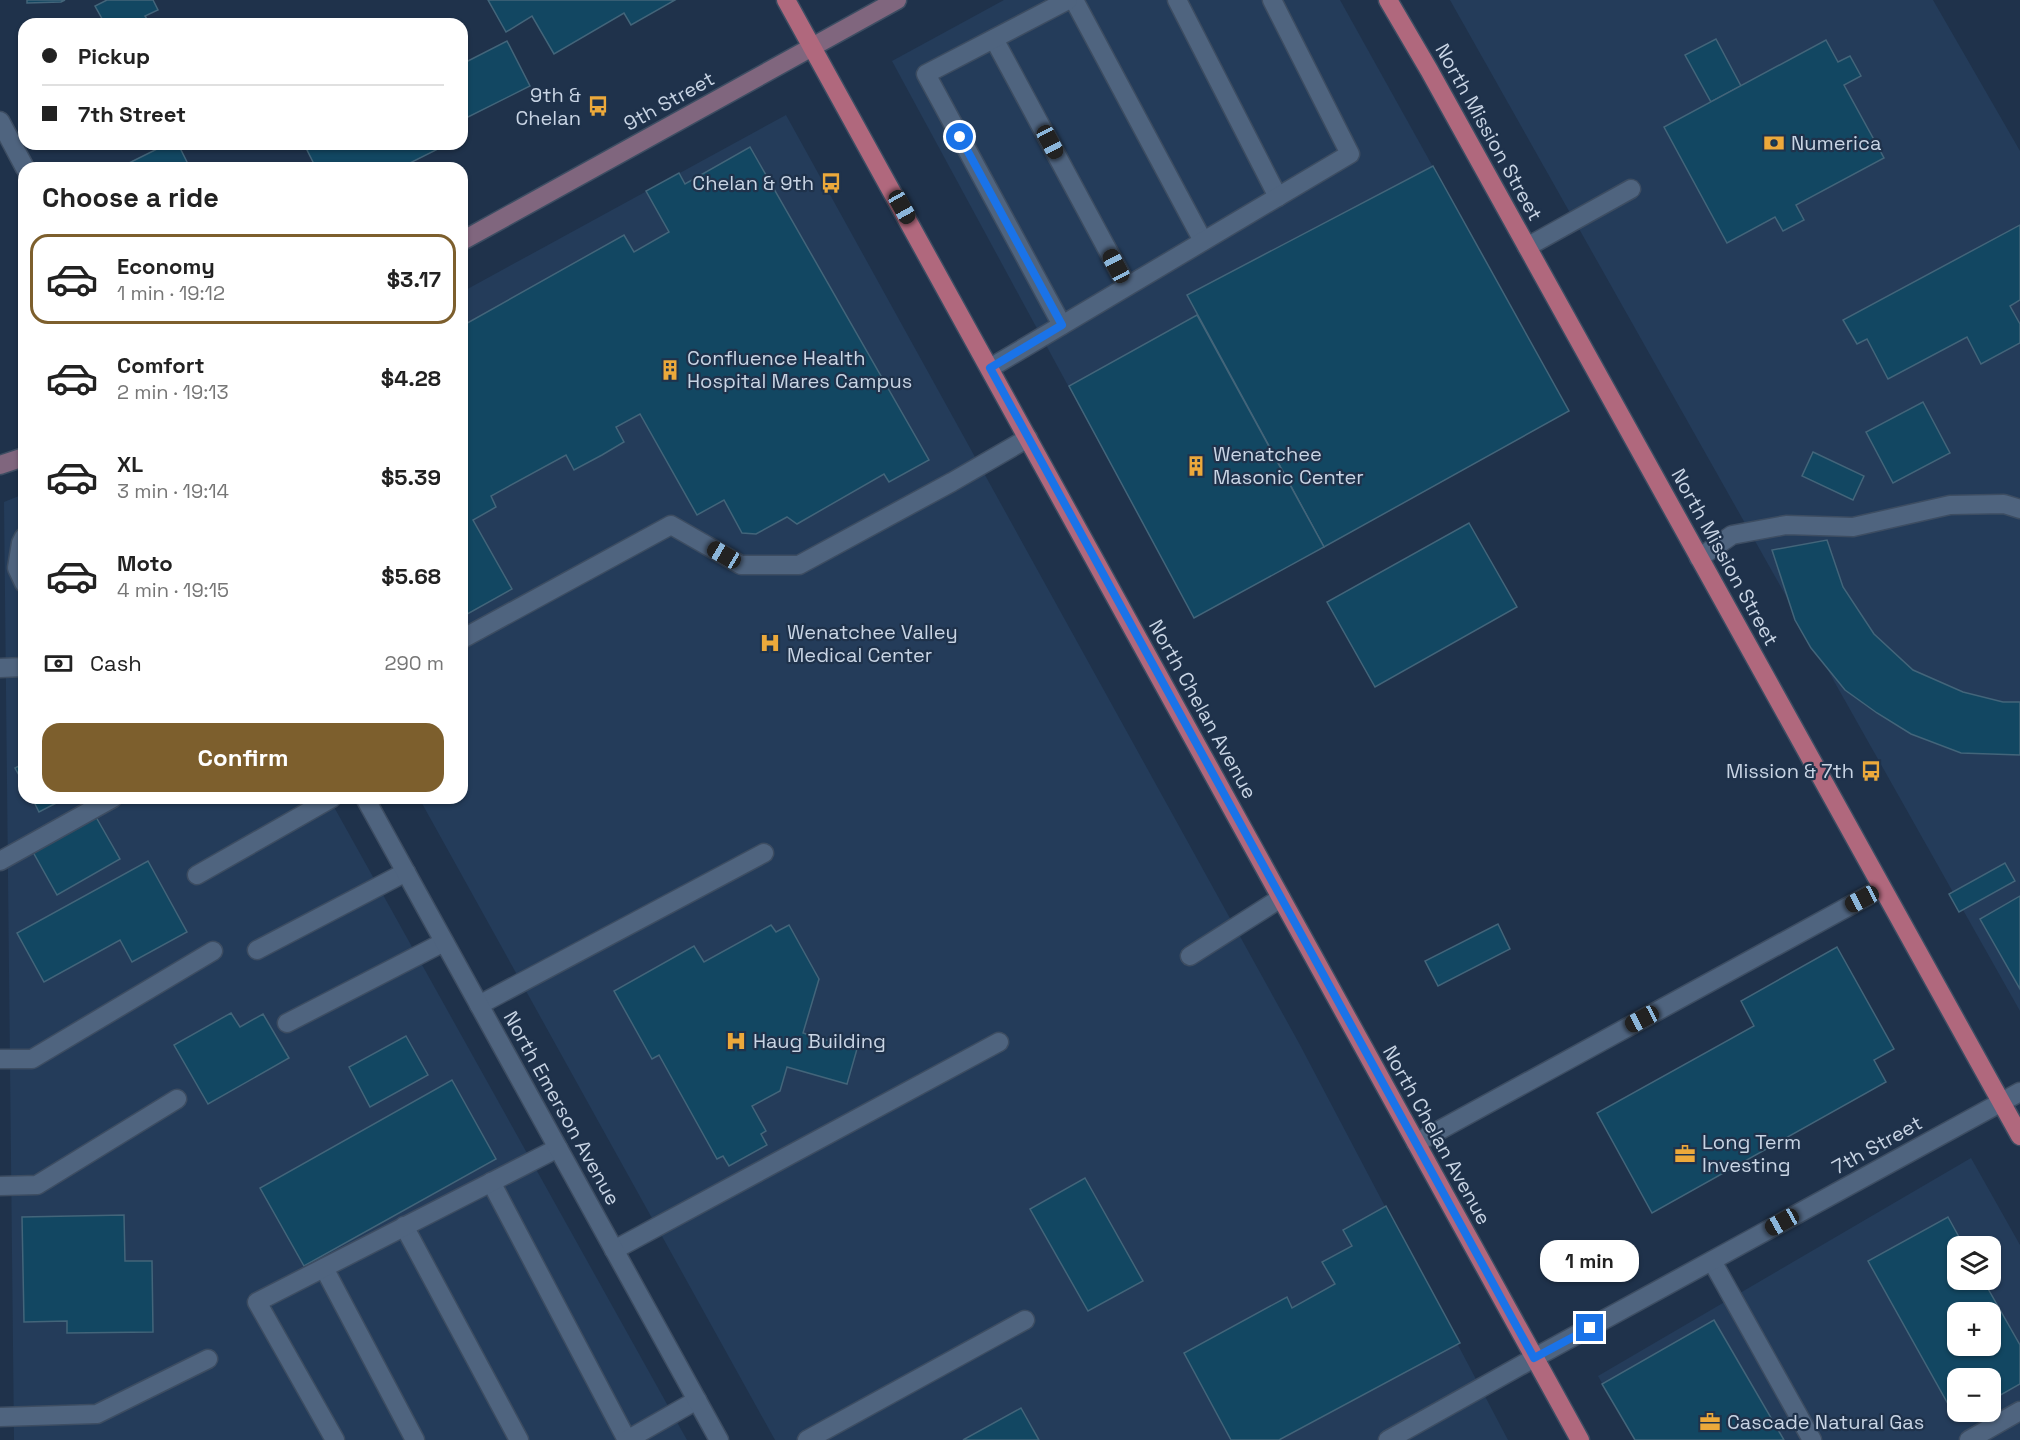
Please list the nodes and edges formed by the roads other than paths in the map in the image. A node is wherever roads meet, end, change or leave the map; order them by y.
1 (786, 0) edge
2 (897, 0) edge
3 (1068, 0) edge
4 (1074, 0) edge
5 (1177, 0) edge
6 (1272, 0) edge
7 (1388, 0) edge
8 (994, 39) junction
9 (813, 47) junction
10 (0, 121) edge
11 (22, 162) edge
12 (1632, 189) dead end
13 (1278, 197) junction
14 (468, 238) edge
15 (1203, 242) junction
16 (1527, 247) junction
17 (1127, 286) junction
18 (1062, 325) junction
19 (990, 368) junction
20 (1028, 438) junction
21 (18, 459) edge
22 (0, 465) edge
23 (2020, 509) edge
24 (1700, 558) junction
25 (468, 636) edge
26 (18, 667) edge
27 (0, 668) edge
28 (102, 804) edge
29 (321, 804) edge
30 (368, 804) edge
31 (764, 853) dead end
32 (0, 861) edge
33 (406, 872) junction
34 (197, 875) dead end
35 (1882, 888) junction
36 (1281, 898) junction
37 (444, 942) junction
38 (257, 950) dead end
39 (213, 951) dead end
40 (1190, 956) dead end
41 (479, 1005) junction
42 (288, 1023) dead end
43 (999, 1042) dead end
44 (0, 1059) edge
45 (2020, 1092) edge
46 (177, 1099) dead end
47 (2001, 1103) junction
48 (2020, 1136) edge
49 (1416, 1143) junction
50 (558, 1148) junction
51 (491, 1182) junction
52 (0, 1186) edge
53 (404, 1227) junction
54 (614, 1250) junction
55 (1712, 1261) junction
56 (324, 1268) junction
57 (1025, 1320) dead end
58 (1534, 1358) junction
59 (208, 1359) dead end
60 (697, 1400) junction
61 (2020, 1412) edge
62 (0, 1417) edge
63 (335, 1440) edge
64 (415, 1440) edge
65 (519, 1440) edge
66 (627, 1440) edge
67 (719, 1440) edge
68 (807, 1440) edge
69 (1388, 1440) edge
70 (1580, 1440) edge
71 (1812, 1440) edge
72 (1969, 1440) edge

1 - 9 main road, North Chelan Avenue
2 - 9 street, 9th Street
3 - 8 street
4 - 15 street
5 - 13 street
6 - 13 street
7 - 16 main road, North Mission Street
8 - 17 street
8 - 18 street
9 - 14 street, 9th Street
9 - 19 main road, North Chelan Avenue
10 - 11 street
12 - 16 street
13 - 15 street
15 - 17 street
16 - 24 main road, North Mission Street
17 - 18 street
18 - 19 street
19 - 20 main road, North Chelan Avenue
20 - 25 street
20 - 36 main road, North Chelan Avenue
21 - 22 street
23 - 24 street
24 - 35 main road, North Mission Street
26 - 27 street
28 - 32 street
29 - 34 street
30 - 33 street, North Emerson Avenue
31 - 41 street
33 - 37 street, North Emerson Avenue
33 - 38 street
35 - 47 main road, North Mission Street
35 - 49 street
36 - 40 street
36 - 49 main road, North Chelan Avenue
37 - 41 street, North Emerson Avenue
37 - 42 street
39 - 44 street
41 - 50 street, North Emerson Avenue
43 - 54 street
45 - 47 street, 7th Street
46 - 52 street
47 - 48 main road, North Mission Street
47 - 55 street, 7th Street
49 - 58 main road, North Chelan Avenue
50 - 51 street
50 - 54 street, North Emerson Avenue
51 - 53 street
51 - 66 street
53 - 56 street
53 - 65 street
54 - 60 street, North Emerson Avenue
55 - 58 street, 7th Street
55 - 71 street
56 - 63 street
56 - 64 street
57 - 68 street
58 - 69 street, 7th Street
58 - 70 main road, North Chelan Avenue
59 - 62 street
60 - 66 street
60 - 67 street, North Emerson Avenue
61 - 72 street

